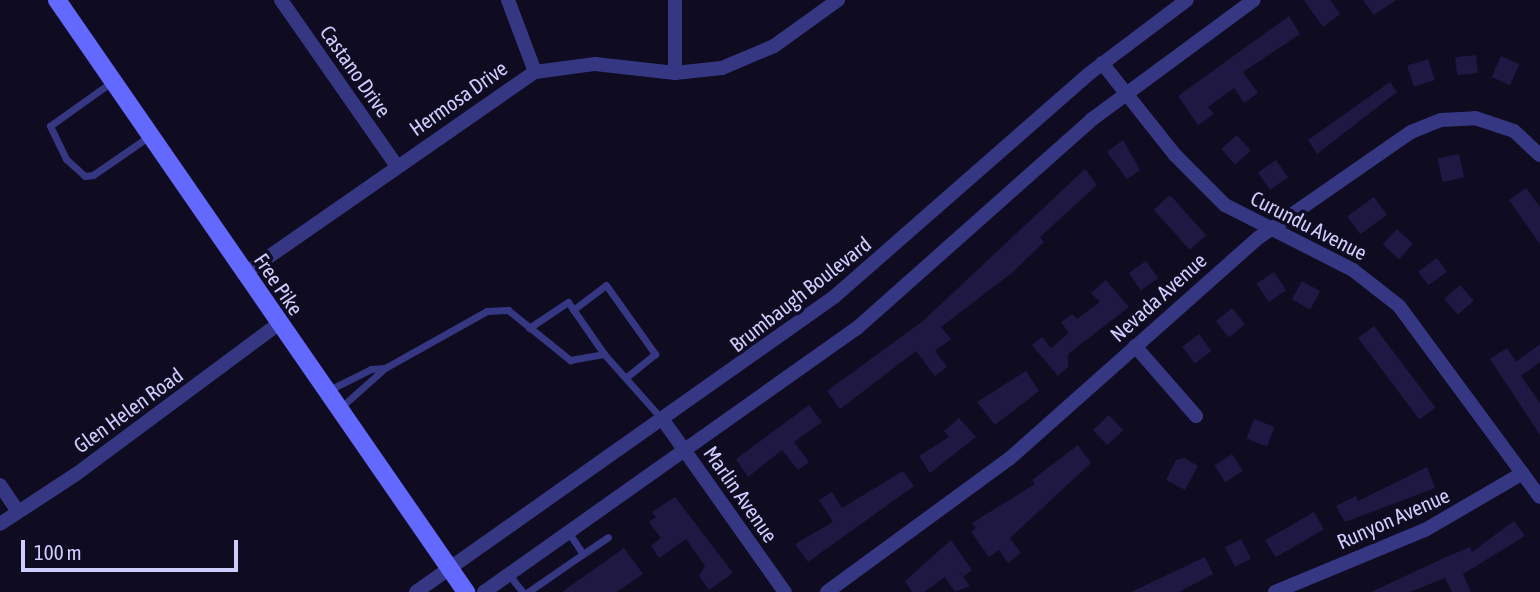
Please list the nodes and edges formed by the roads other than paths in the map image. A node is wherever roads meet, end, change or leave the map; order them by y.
1 (57, 0) edge
2 (281, 0) edge
3 (508, 0) edge
4 (675, 0) edge
5 (838, 0) edge
6 (1187, 0) edge
7 (1254, 0) edge
8 (1102, 63) junction
9 (535, 72) junction
10 (675, 73) junction
11 (113, 81) junction
12 (1128, 90) junction
13 (151, 135) junction
14 (1540, 155) edge
15 (397, 166) junction
16 (1270, 230) junction
17 (244, 274) junction
18 (573, 310) junction
19 (278, 324) junction
20 (529, 328) junction
21 (1135, 346) junction
22 (604, 355) junction
23 (385, 368) junction
24 (627, 377) junction
25 (324, 393) junction
26 (337, 410) junction
27 (1196, 416) dead end
28 (663, 420) junction
29 (686, 453) junction
30 (1523, 474) junction
31 (0, 485) edge
32 (1540, 498) edge
33 (18, 512) junction
34 (0, 524) edge
35 (569, 533) junction
36 (608, 537) dead end
37 (583, 554) junction
38 (449, 570) junction
39 (509, 575) junction
40 (416, 592) edge
41 (466, 592) edge
42 (484, 592) edge
43 (526, 592) edge
44 (785, 592) edge
45 (827, 592) edge
46 (1275, 592) edge

1 - 11 main road, Free Pike
2 - 15 street, Castano Drive
3 - 9 street
4 - 10 street
5 - 10 street, Hermosa Drive
6 - 8 street, Brumbaugh Boulevard
7 - 12 street
8 - 12 street, Curundu Avenue
8 - 28 street, Brumbaugh Boulevard
9 - 10 street, Hermosa Drive
9 - 15 street, Hermosa Drive
11 - 13 main road, Free Pike
11 - 13 lane
12 - 16 street, Curundu Avenue
12 - 29 street
13 - 17 main road, Free Pike
14 - 16 street, Nevada Avenue
15 - 17 street, Hermosa Drive
16 - 21 street, Nevada Avenue
16 - 30 street, Curundu Avenue
17 - 19 main road, Free Pike
18 - 20 lane
18 - 22 lane
18 - 24 lane
19 - 25 main road, Free Pike
19 - 33 street, Glen Helen Road
20 - 22 lane
20 - 23 lane
21 - 27 street
21 - 45 street, Nevada Avenue
22 - 24 lane
23 - 25 lane
23 - 26 lane
24 - 28 lane
25 - 26 main road, Free Pike
26 - 38 main road, Free Pike
28 - 29 street, Marlin Avenue
28 - 38 street, Brumbaugh Boulevard
29 - 35 street
29 - 44 street, Marlin Avenue
30 - 32 street, Curundu Avenue
30 - 46 street, Runyon Avenue
31 - 33 street
33 - 34 street, Glen Helen Road
35 - 37 lane
35 - 39 street
36 - 37 lane
37 - 43 lane
38 - 40 street, Brumbaugh Boulevard
38 - 41 main road, Free Pike
39 - 42 street
39 - 43 lane

